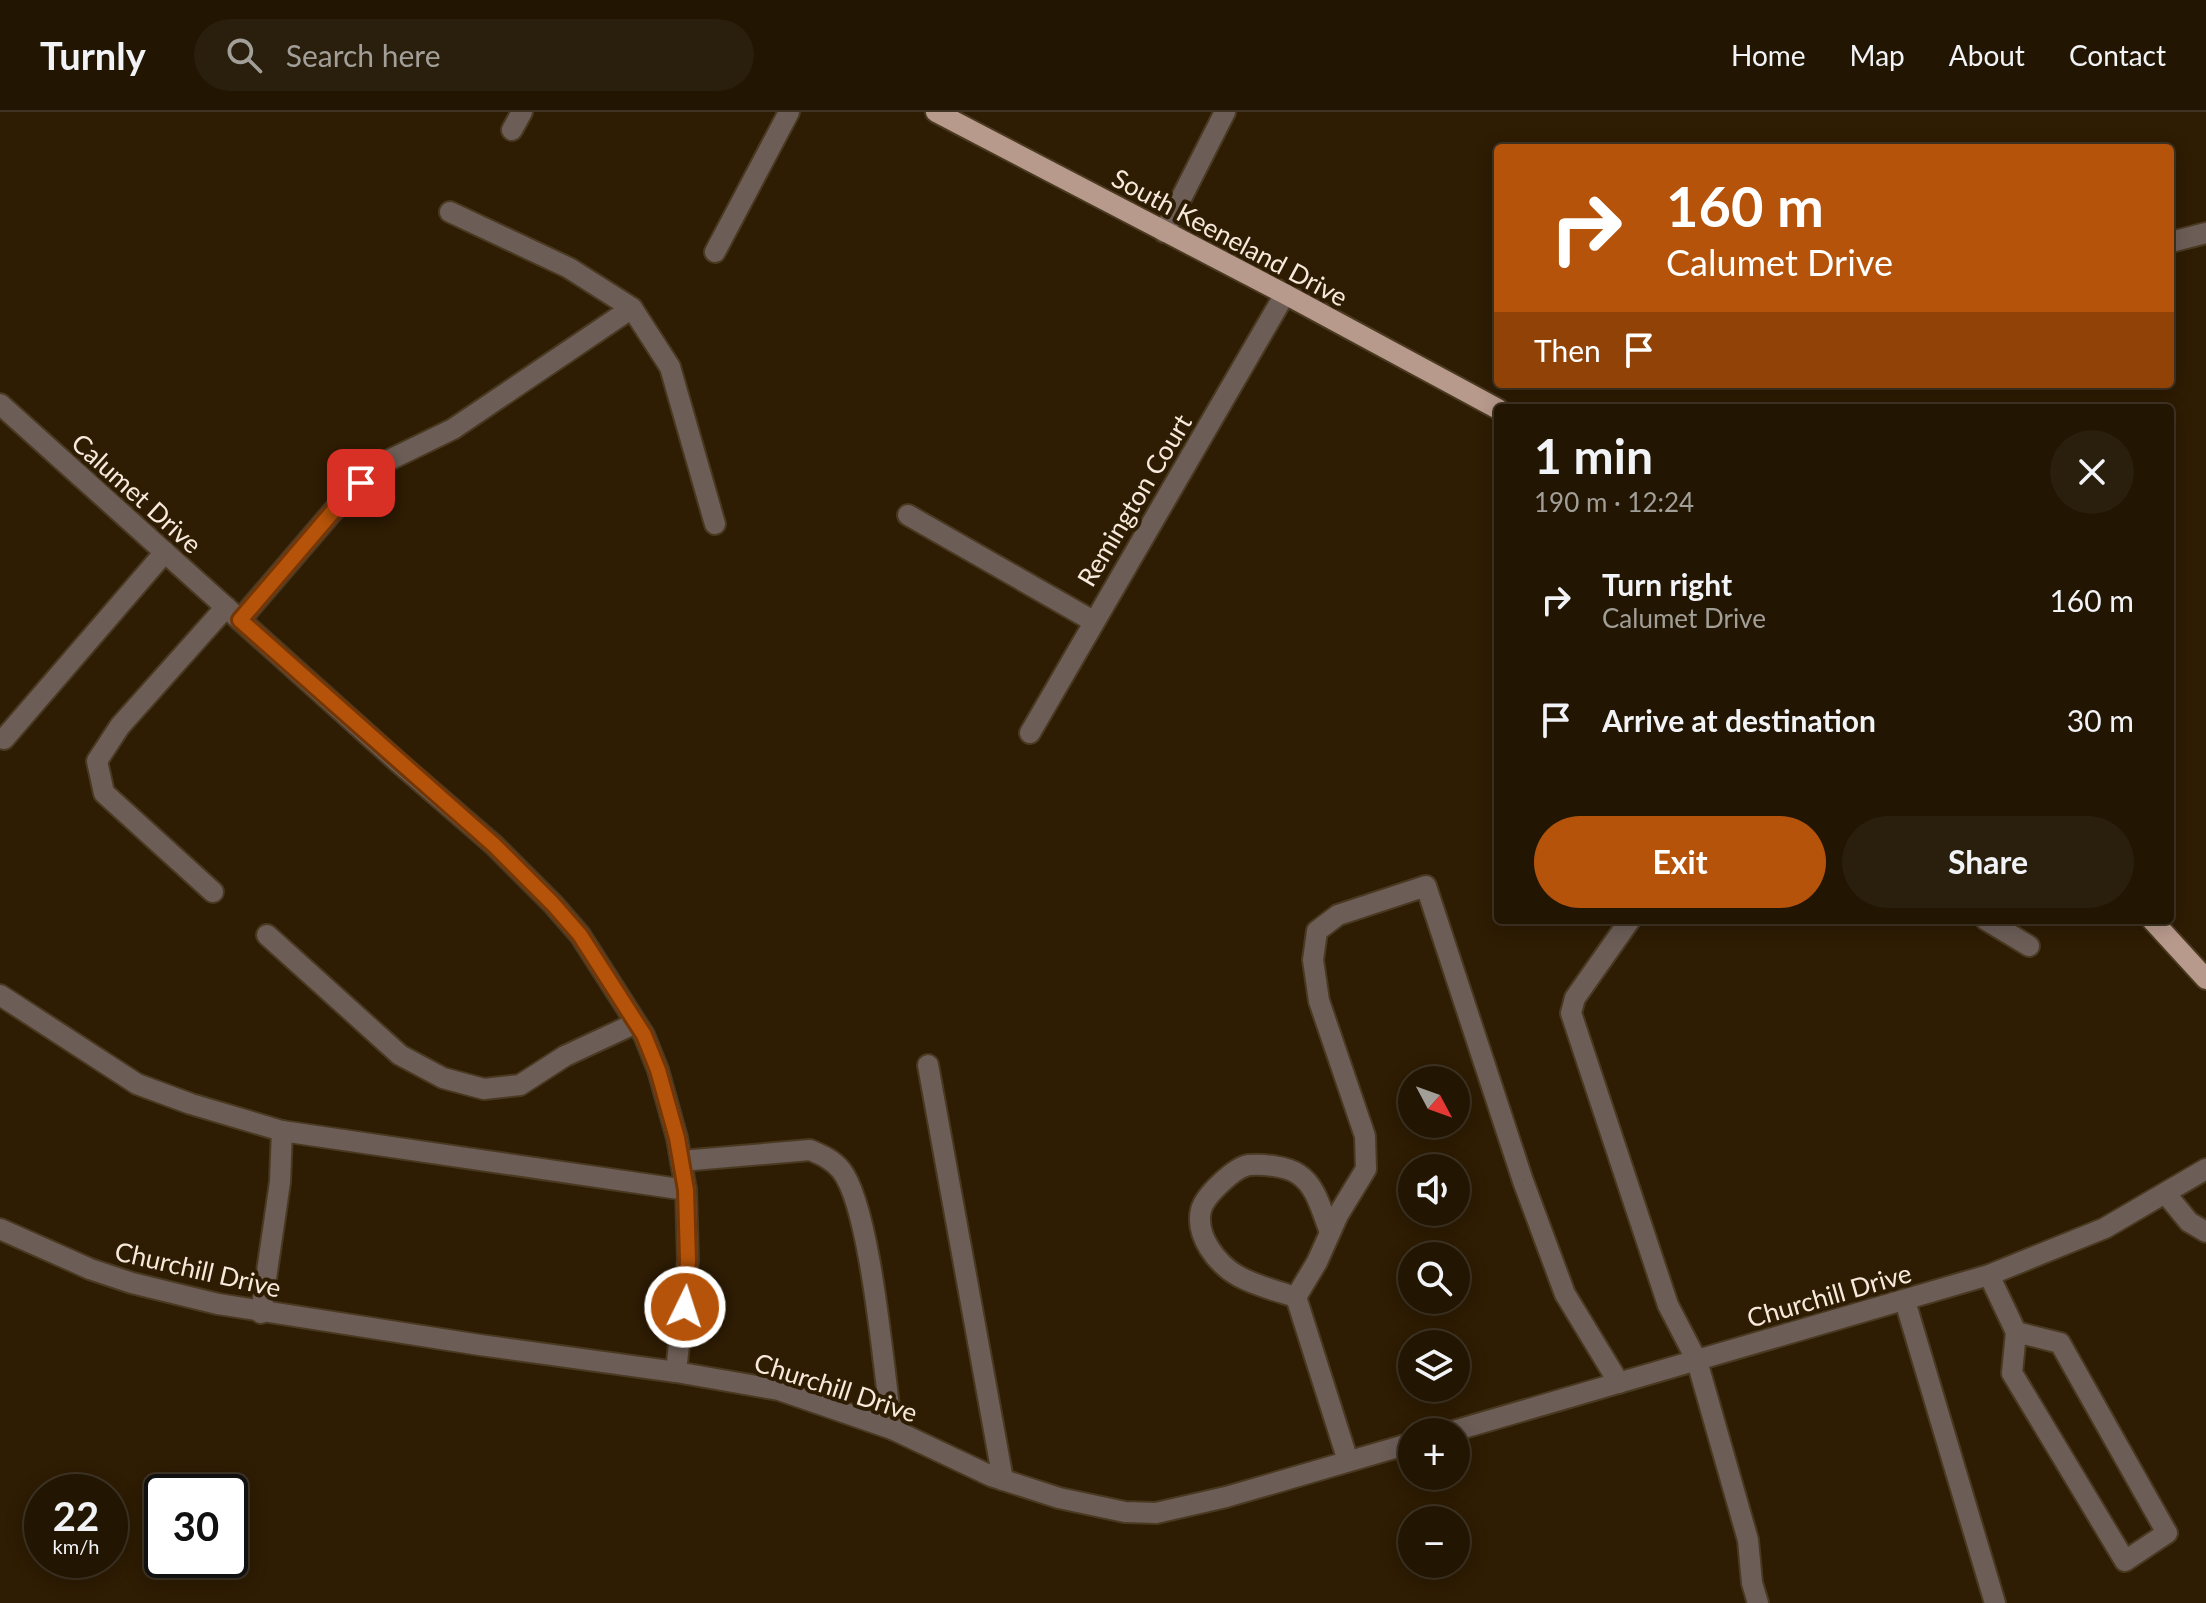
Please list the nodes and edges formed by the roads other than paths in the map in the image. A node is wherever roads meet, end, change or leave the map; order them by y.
1 (789, 112) edge
2 (936, 112) edge
3 (1225, 112) edge
4 (450, 212) dead end
5 (1164, 232) junction
6 (2206, 233) edge
7 (2174, 241) edge
8 (715, 252) dead end
9 (1285, 294) junction
10 (632, 308) junction
11 (0, 404) edge
12 (1494, 407) edge
13 (908, 515) dead end
14 (715, 524) dead end
15 (165, 552) junction
16 (233, 614) junction
17 (1093, 621) junction
18 (1030, 733) dead end
19 (4, 739) dead end
20 (213, 892) dead end
21 (1627, 924) edge
22 (1993, 924) edge
23 (2156, 924) edge
24 (267, 935) dead end
25 (2029, 946) dead end
26 (2206, 979) edge
27 (0, 995) edge
28 (636, 1023) junction
29 (928, 1065) dead end
30 (282, 1131) junction
31 (681, 1161) junction
32 (2206, 1169) edge
33 (686, 1190) junction
34 (2166, 1194) junction
35 (0, 1229) edge
36 (1330, 1232) junction
37 (2206, 1232) edge
38 (1989, 1275) junction
39 (1296, 1297) junction
40 (1905, 1301) junction
41 (261, 1313) junction
42 (2016, 1332) junction
43 (1697, 1361) junction
44 (676, 1372) junction
45 (1619, 1383) junction
46 (1470, 1426) edge
47 (892, 1429) junction
48 (1398, 1447) edge
49 (1348, 1461) junction
50 (1003, 1480) junction
51 (1758, 1603) edge
52 (1995, 1603) edge

1 - 8 street
2 - 5 main road, South Keeneland Drive
3 - 5 street
4 - 10 street
5 - 9 main road, South Keeneland Drive
6 - 7 street
9 - 12 main road, South Keeneland Drive
9 - 17 street, Remington Court
10 - 14 street
10 - 16 street
11 - 15 street, Calumet Drive
13 - 17 street
15 - 16 street, Calumet Drive
15 - 19 street
16 - 20 street
16 - 28 street, Calumet Drive
17 - 18 street, Remington Court
21 - 43 street
22 - 25 street
23 - 26 main road
24 - 28 street
27 - 30 street
28 - 31 street, Calumet Drive
29 - 50 street
30 - 33 street
30 - 41 street
31 - 33 street, Calumet Drive
31 - 47 street
32 - 34 street, Churchill Drive
33 - 44 street, Calumet Drive
34 - 37 street
34 - 38 street, Churchill Drive
35 - 41 street, Churchill Drive
36 - 39 street
36 - 39 street
36 - 45 street
38 - 40 street, Churchill Drive
38 - 42 street
39 - 49 street
40 - 43 street, Churchill Drive
40 - 52 street
41 - 44 street, Churchill Drive
42 - 42 street
43 - 45 street, Churchill Drive
43 - 51 street
44 - 47 street, Churchill Drive
45 - 46 street, Churchill Drive
47 - 50 street, Churchill Drive
48 - 49 street, Churchill Drive
49 - 50 street, Churchill Drive

